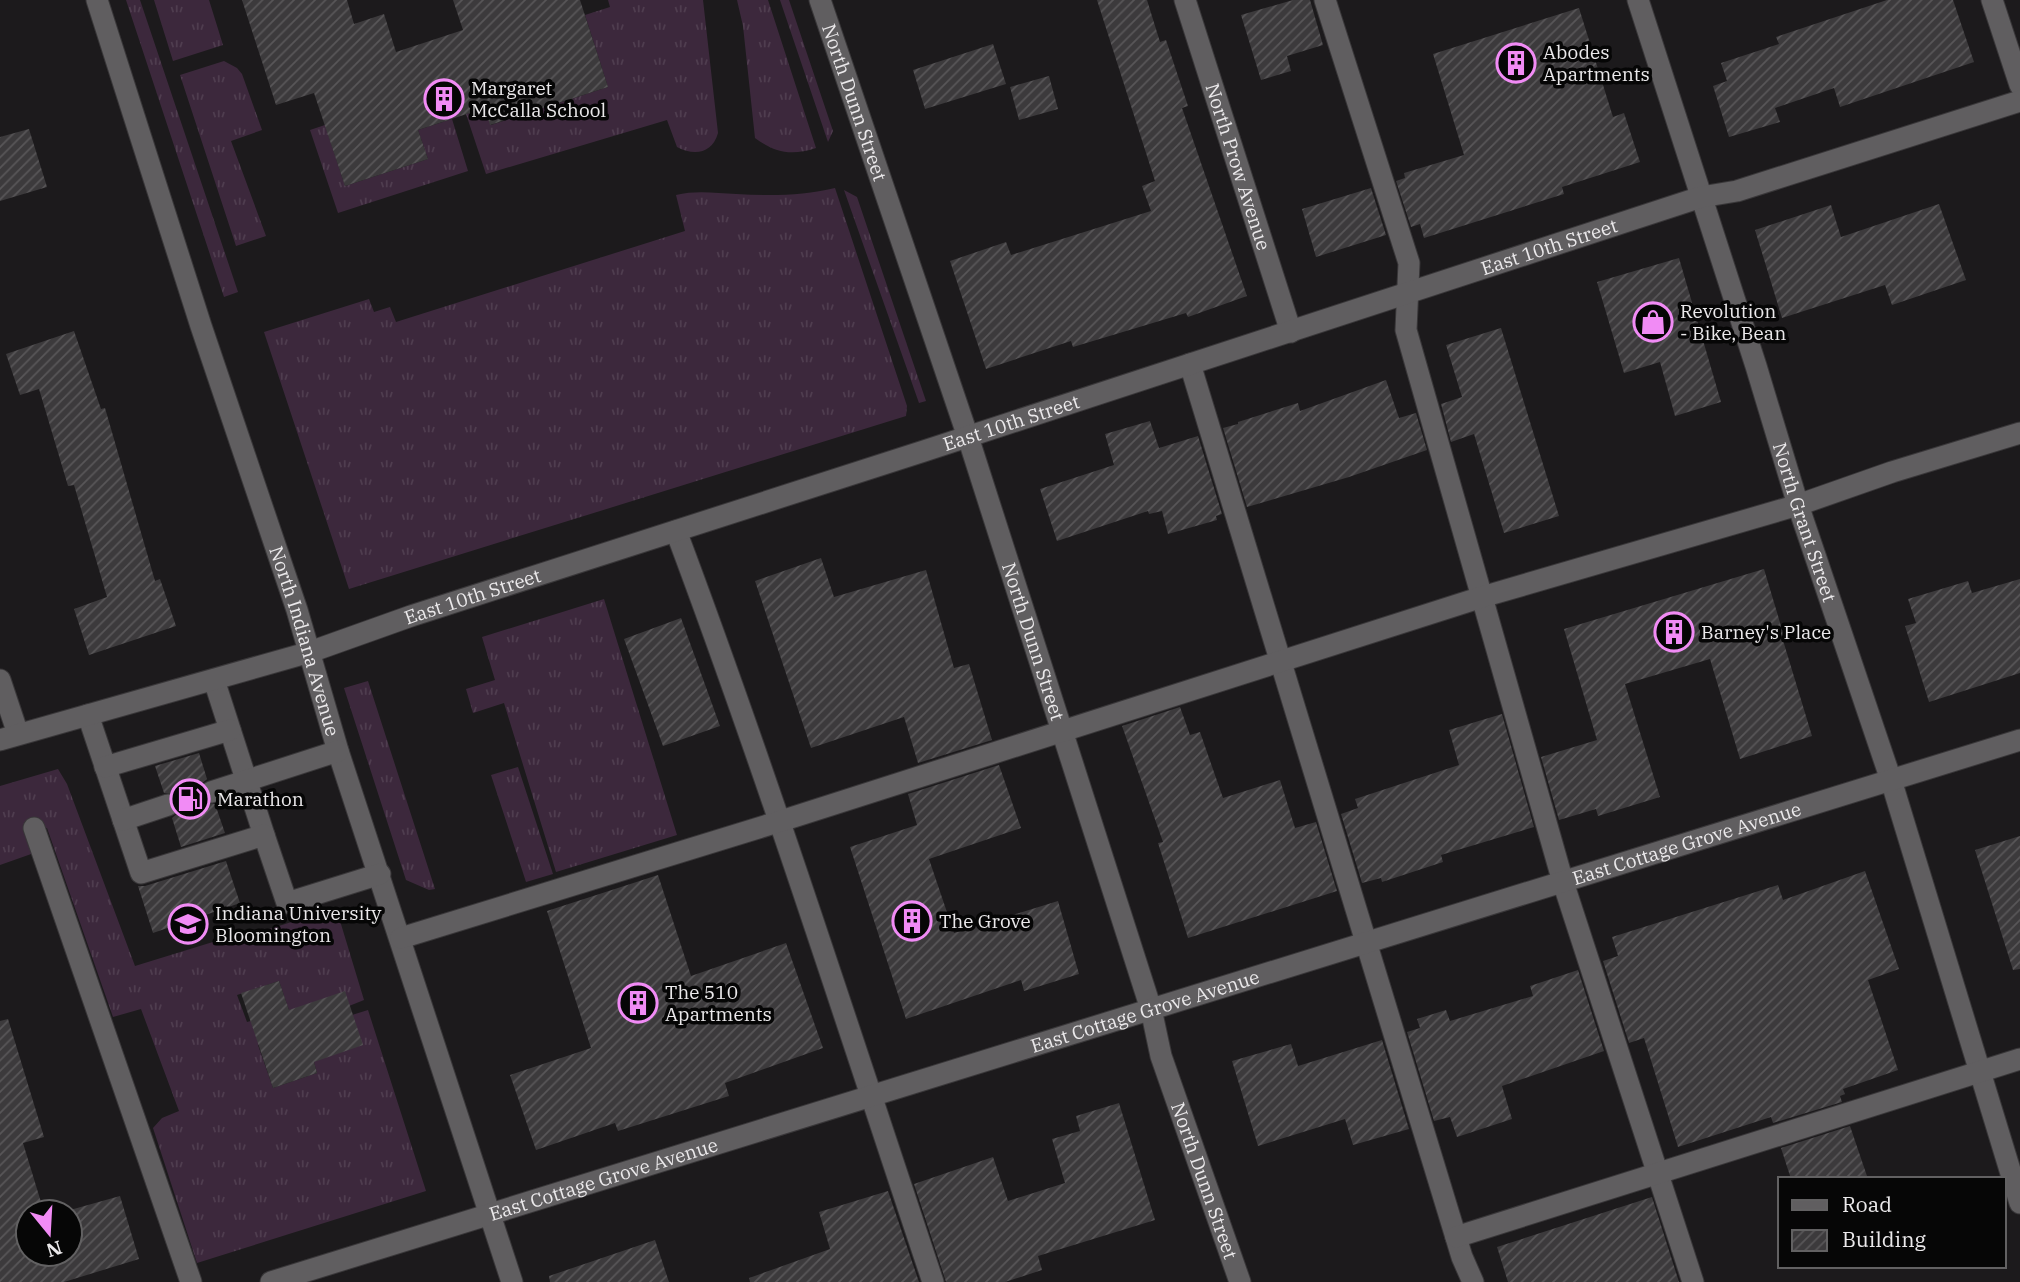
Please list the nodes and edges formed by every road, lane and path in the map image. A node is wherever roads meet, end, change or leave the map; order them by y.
1 (97, 0) edge
2 (820, 0) edge
3 (1185, 0) edge
4 (1325, 0) edge
5 (1638, 0) edge
6 (1992, 0) edge
7 (2020, 85) edge
8 (2020, 101) edge
9 (1701, 197) junction
10 (1407, 294) junction
11 (1291, 332) junction
12 (1189, 363) junction
13 (2020, 433) edge
14 (968, 437) junction
15 (1798, 505) junction
16 (676, 531) junction
17 (1482, 597) junction
18 (310, 652) junction
19 (1281, 661) junction
20 (0, 680) edge
21 (214, 680) junction
22 (88, 715) junction
23 (230, 730) junction
24 (1061, 731) junction
25 (9, 737) edge
26 (2020, 740) edge
27 (338, 751) junction
28 (105, 767) junction
29 (247, 780) junction
30 (1891, 780) junction
31 (211, 792) tunnel mouth
32 (168, 805) tunnel mouth
33 (123, 820) junction
34 (781, 821) junction
35 (34, 828) dead end
36 (264, 835) junction
37 (380, 874) junction
38 (1563, 881) junction
39 (401, 938) junction
40 (1367, 942) junction
41 (1151, 1009) junction
42 (2020, 1059) edge
43 (1980, 1071) junction
44 (870, 1096) junction
45 (1658, 1173) junction
46 (2020, 1203) edge
47 (490, 1214) junction
48 (1456, 1237) junction
49 (191, 1282) edge
50 (271, 1282) edge
51 (512, 1282) edge
52 (933, 1282) edge
53 (1240, 1282) edge
54 (1472, 1282) edge
55 (1693, 1282) edge

1 - 18 street, North Indiana Avenue
2 - 14 street, North Dunn Street
3 - 11 street, North Prow Avenue
4 - 10 street
5 - 9 street, North Grant Street
6 - 7 street
8 - 9 street, East 10th Street
9 - 10 street, East 10th Street
9 - 15 street, North Grant Street
10 - 11 street, East 10th Street
10 - 17 street
11 - 12 street, East 10th Street
12 - 14 street, East 10th Street
12 - 19 street
13 - 15 street
14 - 16 street, East 10th Street
14 - 24 street, North Dunn Street
15 - 17 street
15 - 30 street, North Grant Street
16 - 18 street, East 10th Street
16 - 34 street
17 - 19 street
17 - 38 street
18 - 21 street, East 10th Street
18 - 27 street, North Indiana Avenue
19 - 24 street
19 - 40 street
20 - 25 street
21 - 22 street, East 10th Street
21 - 23 street
22 - 25 street, East 10th Street
22 - 28 street
23 - 28 street
23 - 29 street
24 - 34 street
24 - 41 street, North Dunn Street
26 - 30 street, East Cottage Grove Avenue
27 - 29 street
27 - 37 street, North Indiana Avenue
28 - 33 street
29 - 31 street
29 - 36 street
30 - 38 street, East Cottage Grove Avenue
30 - 43 street, North Grant Street
32 - 33 street
33 - 36 street
34 - 39 street
34 - 44 street
35 - 49 street
36 - 37 street
37 - 39 street, North Indiana Avenue
38 - 40 street, East Cottage Grove Avenue
38 - 45 street
39 - 47 street, North Indiana Avenue
40 - 41 street, East Cottage Grove Avenue
40 - 48 street
41 - 44 street, East Cottage Grove Avenue
41 - 53 street, North Dunn Street
42 - 43 street
43 - 45 street
43 - 46 street, North Grant Street
44 - 47 street, East Cottage Grove Avenue
44 - 52 street
45 - 48 street
45 - 55 street
47 - 50 street, East Cottage Grove Avenue
47 - 51 street, North Indiana Avenue
48 - 54 street

